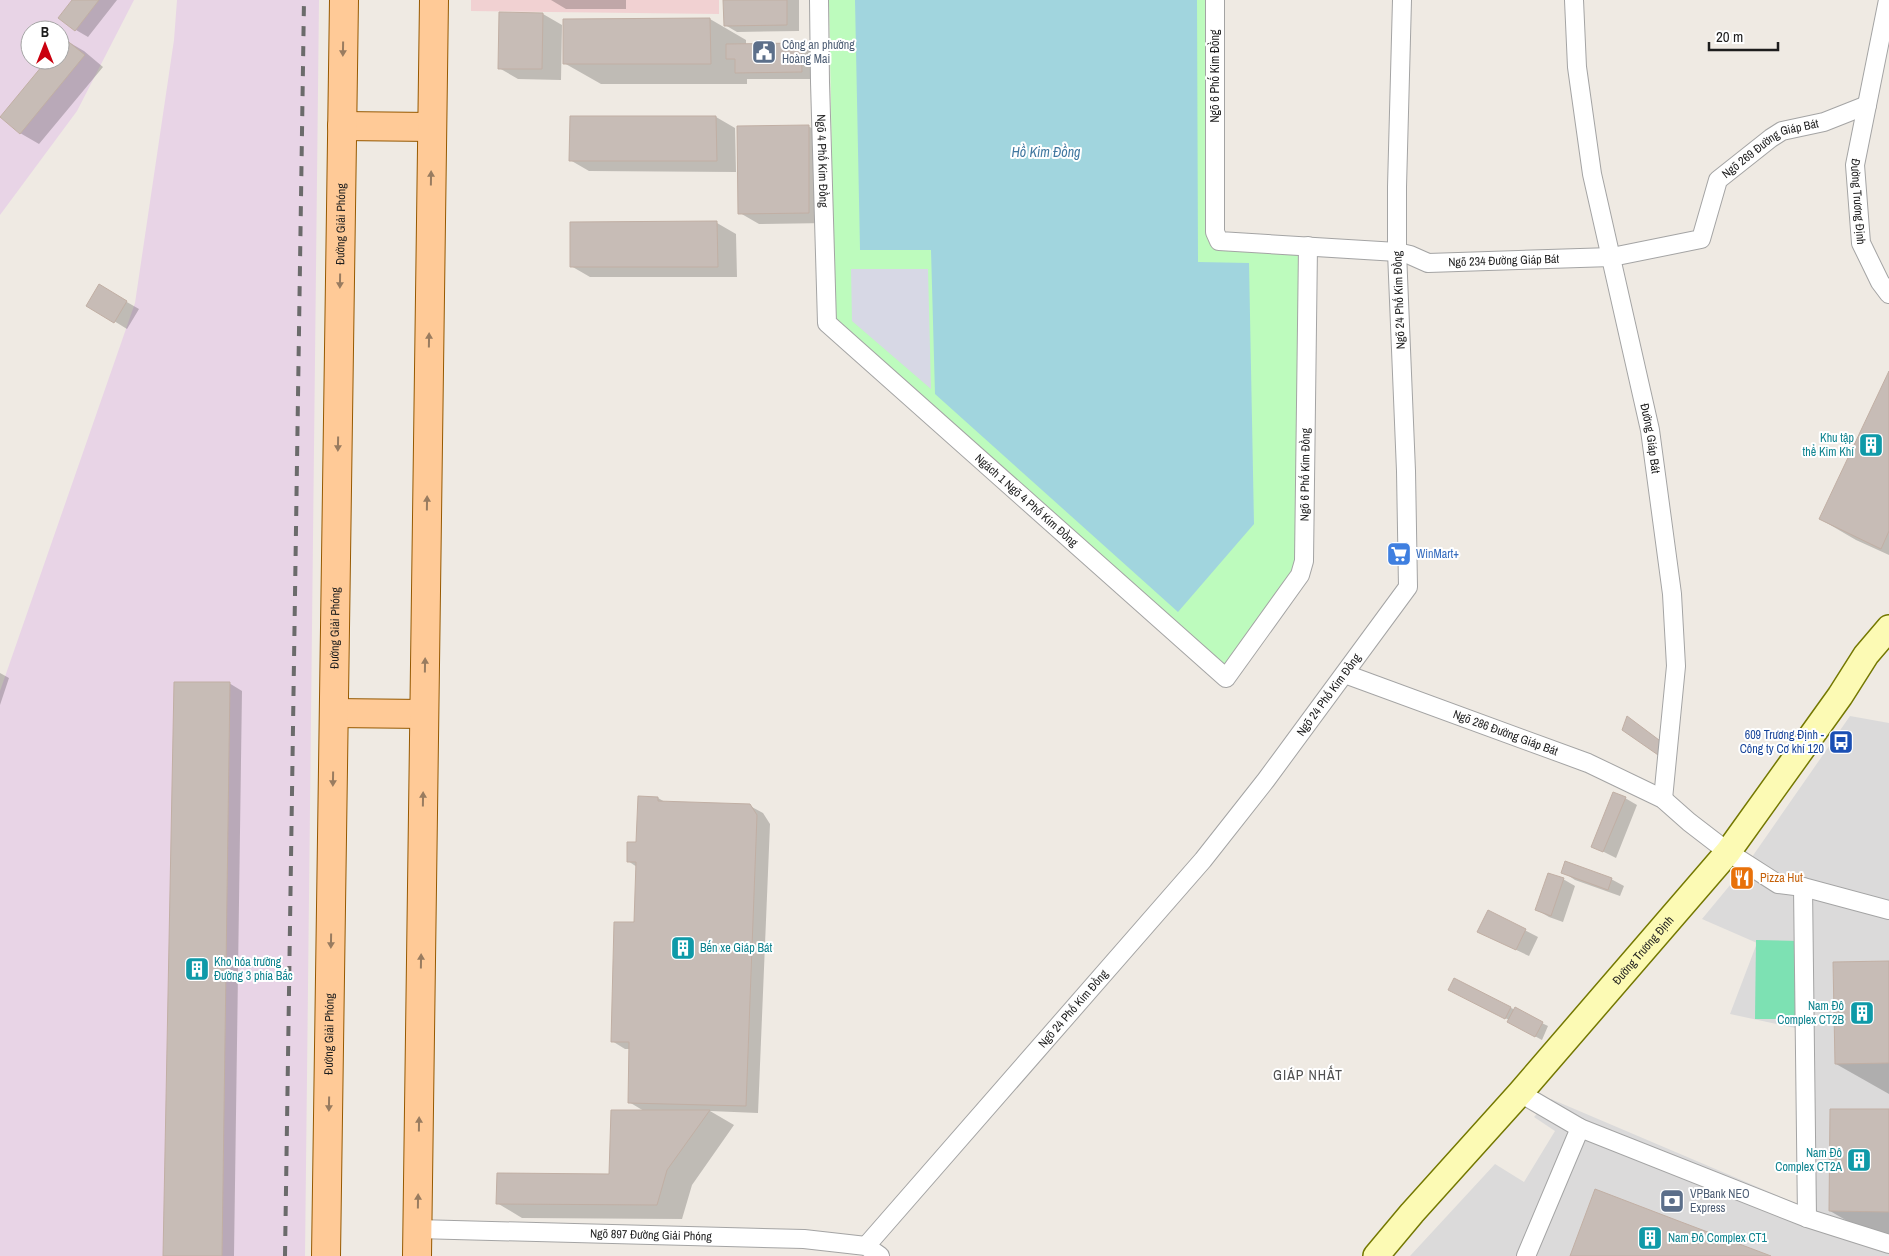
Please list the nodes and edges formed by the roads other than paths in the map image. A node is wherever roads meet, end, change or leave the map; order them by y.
1 (344, 0) edge
2 (434, 0) edge
3 (819, 0) edge
4 (1215, 0) edge
5 (1402, 0) edge
6 (1574, 0) edge
7 (1888, 0) edge
8 (1867, 105) junction
9 (342, 126) junction
10 (432, 126) junction
11 (1308, 246) junction
12 (1396, 252) junction
13 (1612, 257) junction
14 (1889, 294) edge
15 (827, 323) joint
16 (1889, 628) edge
17 (1345, 674) junction
18 (1226, 678) joint
19 (334, 722) junction
20 (424, 722) junction
21 (1663, 799) junction
22 (1728, 852) junction
23 (1803, 887) junction
24 (1889, 910) edge
25 (1520, 1094) junction
26 (1580, 1128) junction
27 (1807, 1218) junction
28 (417, 1229) junction
29 (1889, 1244) edge
30 (873, 1251) edge
31 (326, 1256) edge
32 (417, 1256) edge
33 (1376, 1256) edge
34 (1526, 1256) edge

1 -> 9 main road, Đường Giải Phóng
2 - 10 main road
3 - 15 street, Ngõ 4 Phố Kim Đồng
4 - 11 street, Ngõ 6 Phố Kim Đồng
5 - 12 street, Ngõ 24 Phố Kim Đồng
6 - 13 street, Đường Giáp Bát
7 - 8 street
8 - 13 street, Ngõ 269 Đường Giáp Bát
8 - 14 street, Đường Trương Định
9 - 10 main road
9 -> 19 main road, Đường Giải Phóng
20 -> 10 main road
11 - 12 street, Ngõ 6 Phố Kim Đồng
11 - 18 street, Ngõ 6 Phố Kim Đồng
12 - 13 street, Ngõ 234 Đường Giáp Bát
12 - 17 street, Ngõ 24 Phố Kim Đồng
13 - 21 street, Đường Giáp Bát
15 - 18 street, Ngách 1 Ngõ 4 Phố Kim Đồng
16 - 22 main road, Đường Trương Định
17 - 21 street, Ngõ 286 Đường Giáp Bát
17 - 30 street, Ngõ 24 Phố Kim Đồng
19 - 20 main road
19 -> 31 main road, Đường Giải Phóng
28 -> 20 main road
21 - 22 street
22 - 23 street
22 - 25 main road, Đường Trương Định
23 - 24 street
23 - 27 street
25 - 26 street
25 - 33 main road, Đường Trương Định
26 - 27 street
26 - 34 street
27 - 29 street
28 - 30 street, Ngõ 897 Đường Giải Phóng
28 - 32 main road

